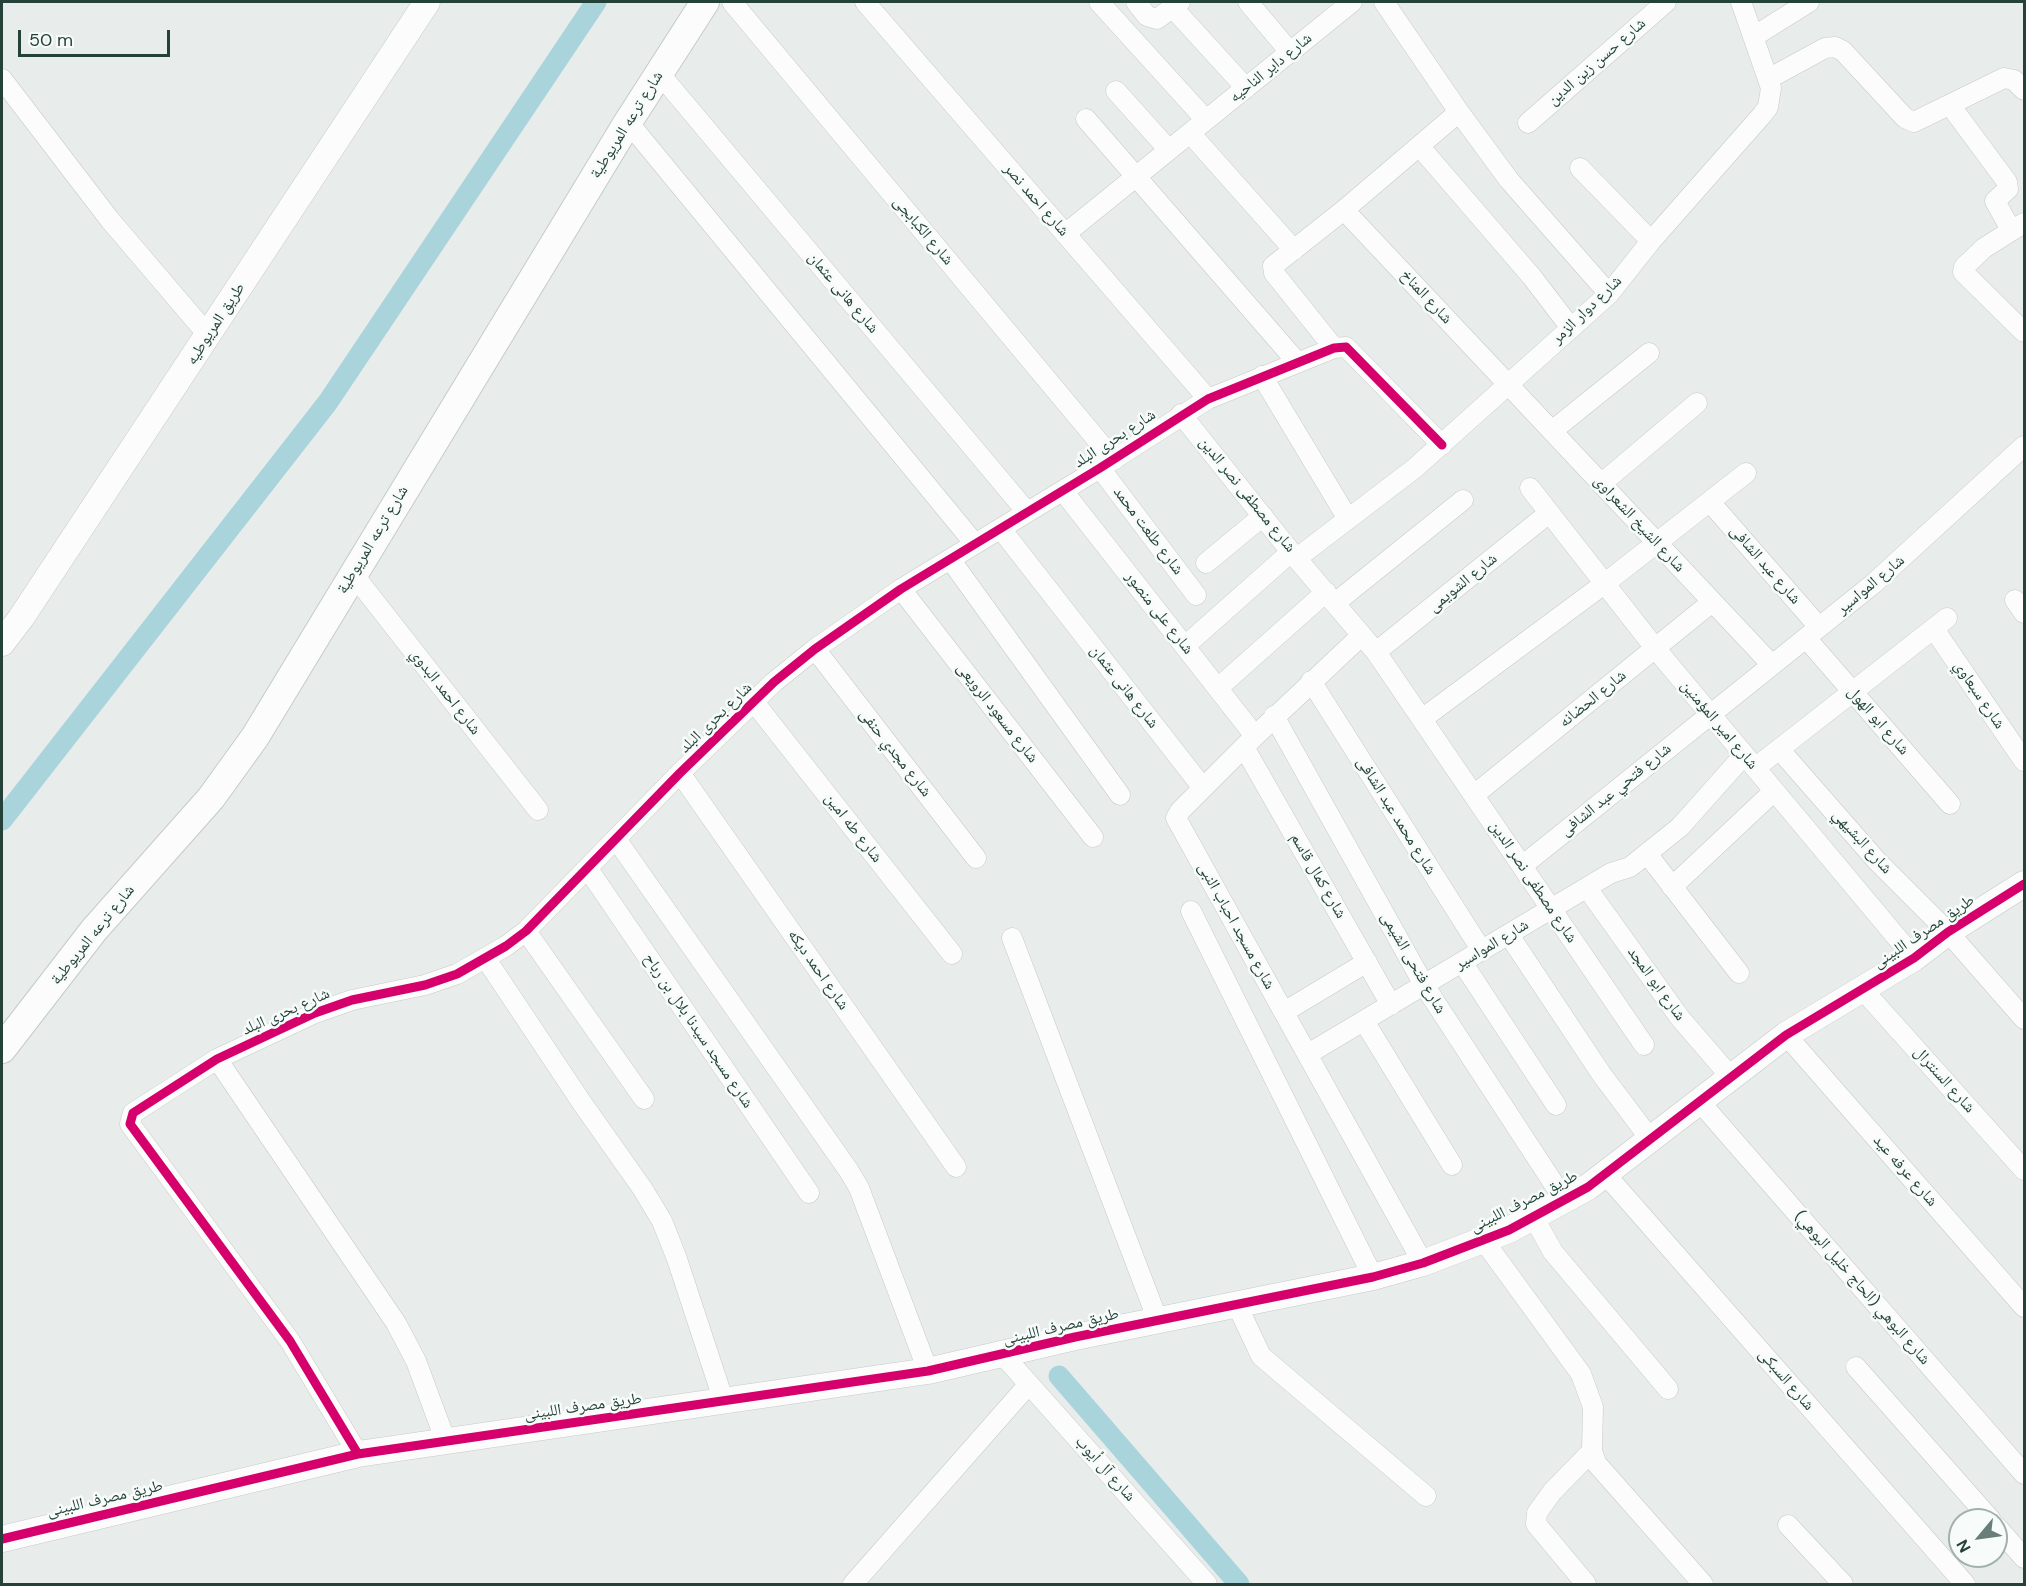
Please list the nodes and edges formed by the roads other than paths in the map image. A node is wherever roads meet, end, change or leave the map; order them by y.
1 (427, 2) edge
2 (705, 2) edge
3 (732, 2) edge
4 (865, 2) edge
5 (1099, 2) edge
6 (1136, 2) edge
7 (1248, 2) edge
8 (1384, 2) edge
9 (1666, 2) edge
10 (1741, 2) edge
11 (1809, 2) edge
12 (1177, 5) edge
13 (1341, 5) edge
14 (1753, 37) junction
15 (1290, 52) junction
16 (659, 73) junction
17 (2, 79) edge
18 (1768, 79) junction
19 (1246, 88) junction
20 (2025, 90) edge
21 (1116, 91) dead end
22 (1950, 105) junction
23 (1459, 112) junction
24 (1086, 118) dead end
25 (1206, 120) junction
26 (628, 122) junction
27 (1528, 123) dead end
28 (1190, 133) junction
29 (1420, 147) junction
30 (1169, 150) junction
31 (1580, 168) dead end
32 (1136, 176) junction
33 (1344, 210) junction
34 (2018, 227) edge
35 (1065, 234) junction
36 (1651, 241) junction
37 (1293, 250) junction
38 (1609, 294) junction
39 (1571, 328) junction
40 (2025, 332) edge
41 (208, 335) junction
42 (1334, 348) junction
43 (1649, 353) dead end
44 (1297, 362) junction
45 (1262, 376) junction
46 (1507, 383) junction
47 (1208, 399) junction
48 (1696, 403) dead end
49 (1181, 414) junction
50 (1552, 431) junction
51 (1442, 445) junction
52 (2025, 446) edge
53 (1107, 464) junction
54 (1746, 474) dead end
55 (1601, 484) junction
56 (1530, 488) dead end
57 (1063, 491) junction
58 (1463, 500) dead end
59 (1710, 502) junction
60 (1027, 512) junction
61 (1549, 513) junction
62 (1263, 516) junction
63 (1348, 519) junction
64 (1001, 529) junction
65 (1657, 543) junction
66 (975, 544) junction
67 (1294, 555) junction
68 (950, 559) junction
69 (1206, 563) dead end
70 (353, 574) junction
71 (1604, 584) junction
72 (901, 589) junction
73 (1196, 595) dead end
74 (1330, 597) junction
75 (1712, 602) junction
76 (1941, 623) joint
77 (1813, 633) junction
78 (1362, 634) junction
79 (2, 644) edge
80 (1185, 646) junction
81 (1655, 648) junction
82 (814, 649) junction
83 (1376, 652) junction
84 (1772, 665) junction
85 (1311, 681) junction
86 (1218, 688) junction
87 (1852, 692) junction
88 (754, 702) junction
89 (1709, 714) junction
90 (1274, 716) junction
91 (1422, 719) junction
92 (1249, 741) junction
93 (1779, 749) junction
94 (2025, 761) edge
95 (1750, 762) junction
96 (680, 773) junction
97 (1203, 788) junction
98 (1774, 791) junction
99 (1120, 795) dead end
100 (1474, 795) junction
101 (1950, 804) dead end
102 (538, 810) dead end
103 (1093, 837) dead end
104 (616, 839) junction
105 (1648, 855) junction
106 (976, 858) dead end
107 (1522, 866) junction
108 (588, 869) junction
109 (2025, 884) edge
110 (1672, 887) junction
111 (1587, 888) junction
112 (1552, 909) junction
113 (1191, 911) dead end
114 (526, 931) junction
115 (1948, 932) junction
116 (1509, 935) junction
117 (1012, 938) dead end
118 (1482, 951) junction
119 (952, 954) dead end
120 (1914, 958) junction
121 (486, 959) junction
122 (1367, 962) junction
123 (1462, 963) junction
124 (1739, 973) dead end
125 (1424, 985) junction
126 (1863, 990) junction
127 (1392, 1005) junction
128 (1284, 1012) junction
129 (2025, 1019) edge
130 (1364, 1021) junction
131 (1786, 1035) junction
132 (1644, 1045) dead end
133 (2, 1049) edge
134 (1308, 1054) junction
135 (217, 1059) junction
136 (1730, 1076) junction
137 (644, 1099) dead end
138 (1699, 1101) junction
139 (1556, 1105) dead end
140 (1651, 1140) junction
141 (1452, 1165) dead end
142 (956, 1167) dead end
143 (2025, 1170) edge
144 (1606, 1175) junction
145 (809, 1193) dead end
146 (1565, 1201) junction
147 (1534, 1218) junction
148 (1484, 1241) junction
149 (1423, 1263) junction
150 (1373, 1277) junction
151 (1237, 1305) junction
152 (2025, 1307) edge
153 (1158, 1321) junction
154 (1003, 1355) junction
155 (1856, 1367) dead end
156 (928, 1371) junction
157 (1029, 1384) junction
158 (1668, 1389) dead end
159 (724, 1402) junction
160 (446, 1442) junction
161 (1592, 1450) junction
162 (358, 1454) junction
163 (2025, 1474) edge
164 (1426, 1496) dead end
165 (1980, 1508) edge
166 (1788, 1525) dead end
167 (2, 1539) edge
168 (2008, 1539) edge
169 (2025, 1558) edge
170 (853, 1584) edge
171 (1207, 1584) edge
172 (1586, 1584) edge
173 (1703, 1584) edge
174 (1843, 1584) edge
175 (1965, 1584) edge

1 - 41 street, طريق المريوطيه
2 - 16 main road, شارع ترعه المريوطية
3 - 53 street, شارع الكبابجى
4 - 35 street, شارع احمد نصر
5 - 25 street
6 - 12 street
7 - 15 street
8 - 23 street
9 - 27 street, شارع حسن زين الدين
10 - 14 street, شارع دوار الزمر
11 - 14 street
12 - 19 street
13 - 15 street, شارع داير الناحيه
14 - 18 street, شارع دوار الزمر
15 - 19 street, شارع داير الناحيه
16 - 26 main road, شارع ترعه المريوطية
16 - 60 street, شارع هانى عثمان
17 - 41 street
18 - 22 street
18 - 36 street, شارع دوار الزمر
19 - 25 street, شارع داير الناحيه
20 - 22 street
21 - 30 street
22 - 34 street
23 - 29 street
23 - 38 street
24 - 32 street
25 - 28 street, شارع داير الناحيه
26 - 66 street
26 - 70 main road, شارع ترعه المريوطية
28 - 30 street, شارع داير الناحيه
28 - 37 street
29 - 33 street
29 - 39 street
30 - 32 street, شارع داير الناحيه
31 - 36 street
32 - 35 street, شارع داير الناحيه
32 - 44 street
33 - 37 street
33 - 46 street, شارع المناخ
34 - 40 street
35 - 47 street, شارع احمد نصر
36 - 38 street, شارع دوار الزمر
37 - 42 street
38 - 39 street, شارع دوار الزمر
39 - 46 street, شارع دوار الزمر
41 - 79 street, طريق المريوطيه
42 - 44 street, شارع بحرى البلد
42 - 51 street
43 - 50 street
44 - 45 street, شارع بحرى البلد
45 - 47 street, شارع بحرى البلد
45 - 63 street
46 - 50 street, شارع الشيخ الشعراوى
46 - 51 street, شارع دوار الزمر
47 - 49 street, شارع بحرى البلد
48 - 55 street
49 - 53 street, شارع بحرى البلد
49 - 62 street, شارع مصطفى نصر الدين
50 - 55 street, شارع الشيخ الشعراوى
51 - 63 street, شارع دوار الزمر
52 - 77 street, شارع المواسير
53 - 57 street, شارع بحرى البلد
53 - 73 street, شارع طلعت محمد
54 - 59 street
55 - 65 street, شارع الشيخ الشعراوى
56 - 61 street, شارع امير المؤمنين
57 - 60 street, شارع بحرى البلد
57 - 80 street, شارع على منصور
58 - 74 street
59 - 65 street
59 - 77 street, شارع عبد الشافى
60 - 64 street, شارع بحرى البلد
61 - 71 street, شارع امير المؤمنين
61 - 83 street, شارع الشويمى
62 - 67 street, شارع مصطفى نصر الدين
62 - 69 street
63 - 67 street, شارع دوار الزمر
64 - 66 street, شارع بحرى البلد
64 - 97 street, شارع هانى عثمان
65 - 71 street
65 - 75 street, شارع الشيخ الشعراوى
66 - 68 street, شارع بحرى البلد
67 - 74 street, شارع مصطفى نصر الدين
67 - 80 street, شارع دوار الزمر
68 - 72 street, شارع بحرى البلد
68 - 99 street
70 - 102 street, شارع احمد البدوي
70 - 133 main road, شارع ترعه المريوطية
71 - 81 street, شارع امير المؤمنين
71 - 91 street
72 - 82 street, شارع بحرى البلد
72 - 103 street, شارع مسعود الرويعى
74 - 78 street, شارع مصطفى نصر الدين
74 - 86 street
75 - 81 street, شارع الحضانه
75 - 84 street, شارع الشيخ الشعراوى
76 - 87 street, شارع المواسير
76 - 94 street, شارع سبعاوي
77 - 84 street, شارع المواسير
77 - 87 street, شارع ابو الهول
78 - 83 street, شارع مصطفى نصر الدين
78 - 85 street, شارع مسجد احباب النبى
80 - 86 street, شارع على منصور
81 - 89 street, شارع امير المؤمنين
81 - 100 street, شارع الحضانه
82 - 88 street, شارع بحرى البلد
82 - 106 street, شارع مجدي حنفى
83 - 91 street, شارع مصطفى نصر الدين
84 - 89 street, شارع المواسير
85 - 90 street, شارع مسجد احباب النبى
85 - 118 street, شارع محمد عبد الشافى
86 - 92 street, شارع على منصور
87 - 93 street, شارع المواسير
87 - 101 street, شارع ابو الهول
88 - 96 street, شارع بحرى البلد
88 - 119 street, شارع طه امين
89 - 95 street, شارع امير المؤمنين
89 - 107 street, شارع فتحي عبد الشافى
90 - 92 street, شارع مسجد احباب النبى
90 - 125 street, شارع فتحى الشيمى
91 - 100 street, شارع مصطفى نصر الدين
92 - 97 street, شارع مسجد احباب النبى
92 - 122 street, شارع كمال قاسم
93 - 95 street, شارع المواسير
93 - 115 street, شارع البشيهي
95 - 98 street, شارع امير المؤمنين
95 - 105 street, شارع المواسير
96 - 104 street, شارع بحرى البلد
96 - 142 street, شارع احمد ديكه
97 - 128 street, شارع مسجد احباب النبى
98 - 110 street
98 - 120 street, شارع امير المؤمنين
100 - 107 street, شارع مصطفى نصر الدين
104 - 108 street, شارع بحرى البلد
104 - 156 street
105 - 110 street
105 - 111 street, شارع المواسير
107 - 112 street, شارع مصطفى نصر الدين
108 - 114 street, شارع بحرى البلد
108 - 145 street, شارع مسجد سيدنا بلال بن رباح
109 - 115 street, طريق مصرف اللبينى
110 - 124 street
111 - 112 street, شارع المواسير
111 - 136 street, شارع ابو المجد
112 - 116 street, شارع المواسير
112 - 132 street, شارع مصطفى نصر الدين
113 - 150 street
114 - 121 street, شارع بحرى البلد
114 - 137 street
115 - 120 street, طريق مصرف اللبينى
115 - 129 street, شارع البشيهي
116 - 118 street, شارع المواسير
116 - 140 street
117 - 153 street
118 - 123 street, شارع المواسير
120 - 126 street, طريق مصرف اللبينى
121 - 135 street, شارع بحرى البلد
121 - 159 street
122 - 127 street, شارع كمال قاسم
122 - 128 street
123 - 125 street, شارع المواسير
123 - 139 street
125 - 127 street, شارع المواسير
125 - 146 street, شارع فتحى الشيمى
126 - 131 street, طريق مصرف اللبينى
126 - 143 street, شارع السنترال
127 - 130 street, شارع المواسير
128 - 134 street, شارع مسجد احباب النبى
130 - 134 street, شارع المواسير
130 - 141 street
131 - 136 street, طريق مصرف اللبينى
131 - 152 street, شارع عرفه عيد
134 - 149 street, شارع مسجد احباب النبى
135 - 160 street
135 - 162 street, شارع بحرى البلد
136 - 138 street, طريق مصرف اللبينى
138 - 140 street, طريق مصرف اللبينى
138 - 163 street, شارع البوهي (الحاج خليل البوهي)
140 - 144 street, طريق مصرف اللبينى
144 - 146 street, طريق مصرف اللبينى
144 - 175 street, شارع السبكى
146 - 147 street, طريق مصرف اللبينى
147 - 148 street, طريق مصرف اللبينى
147 - 158 street
148 - 149 street, طريق مصرف اللبينى
148 - 161 street
149 - 150 street, طريق مصرف اللبينى
150 - 151 street, طريق مصرف اللبينى
151 - 153 street, طريق مصرف اللبينى
151 - 164 street
153 - 154 street, طريق مصرف اللبينى
154 - 156 street, طريق مصرف اللبينى
154 - 157 street, شارع آل أيوب
155 - 165 street
156 - 159 street, طريق مصرف اللبينى
157 - 170 street
157 - 171 street, شارع آل أيوب
159 - 160 street, طريق مصرف اللبينى
160 - 162 street, طريق مصرف اللبينى
161 - 172 street
161 - 173 street
162 - 167 street, طريق مصرف اللبينى
166 - 174 street
168 - 169 street

